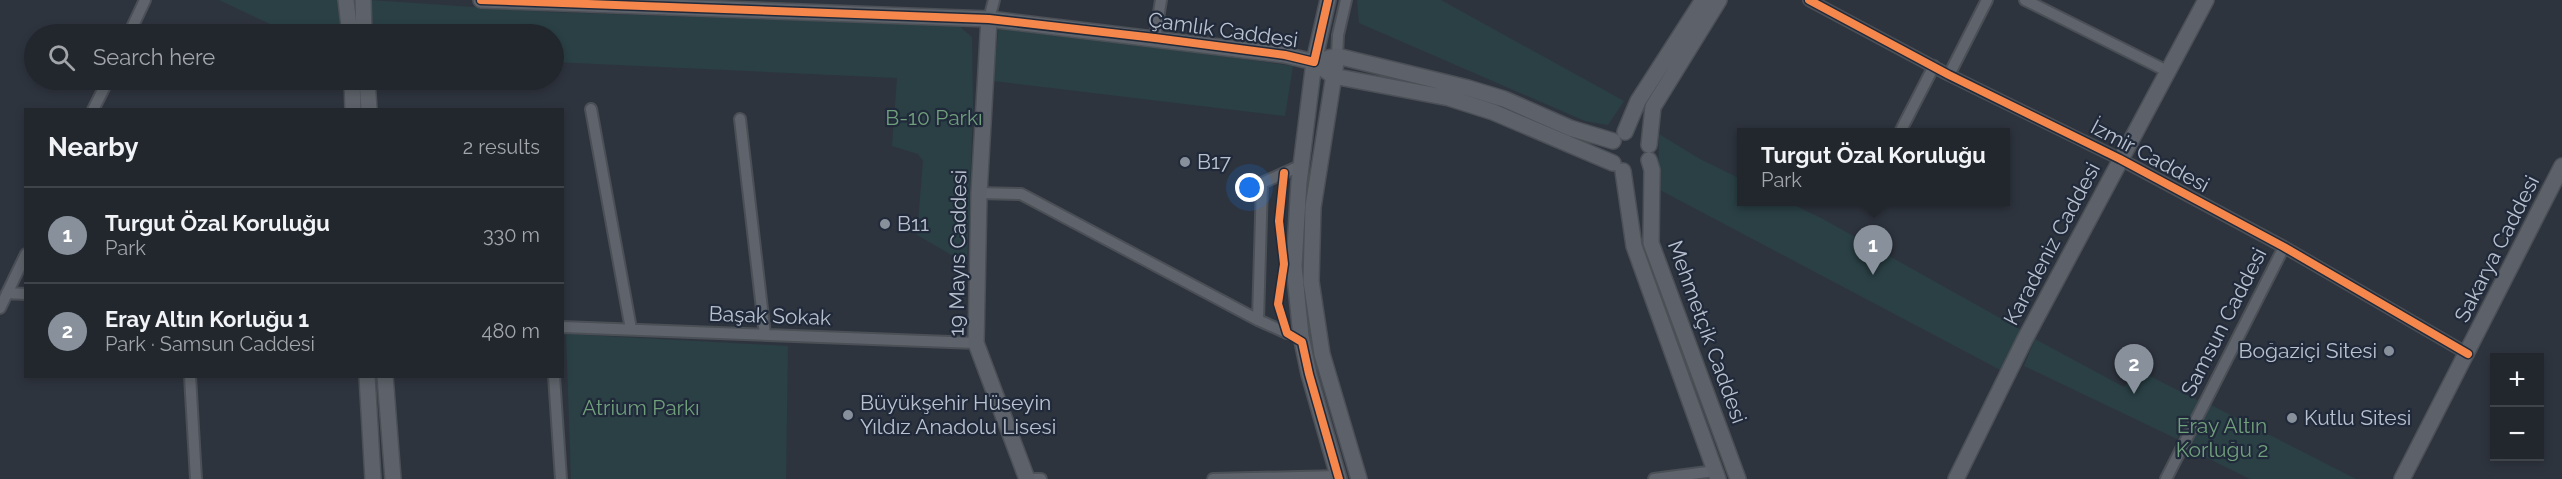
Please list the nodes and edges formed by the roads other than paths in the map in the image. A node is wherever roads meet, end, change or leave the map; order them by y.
1 (145, 0) edge
2 (346, 0) edge
3 (363, 0) edge
4 (481, 0) edge
5 (994, 0) edge
6 (1161, 0) edge
7 (1328, 0) edge
8 (1346, 0) edge
9 (1703, 0) edge
10 (1719, 0) edge
11 (1809, 0) edge
12 (1988, 0) edge
13 (2025, 0) edge
14 (2206, 0) edge
15 (498, 1) edge
16 (989, 19) junction
17 (134, 24) edge
18 (349, 24) edge
19 (364, 24) edge
20 (1155, 38) junction
21 (1337, 56) junction
22 (1314, 62) junction
23 (1934, 66) junction
24 (2169, 72) junction
25 (1949, 75) junction
26 (1332, 76) junction
27 (103, 90) edge
28 (352, 90) edge
29 (368, 90) edge
30 (94, 108) edge
31 (353, 108) edge
32 (369, 108) edge
33 (591, 109) dead end
34 (740, 119) dead end
35 (1902, 128) edge
36 (1619, 136) junction
37 (1649, 153) junction
38 (2120, 159) junction
39 (1302, 165) junction
40 (2562, 165) edge
41 (1618, 167) junction
42 (979, 193) junction
43 (2284, 248) junction
44 (24, 258) edge
45 (7, 293) junction
46 (24, 294) edge
47 (0, 309) edge
48 (1258, 320) junction
49 (564, 327) edge
50 (631, 329) junction
51 (765, 335) junction
52 (1301, 336) junction
53 (976, 343) junction
54 (2468, 354) junction
55 (190, 378) edge
56 (367, 378) edge
57 (385, 378) edge
58 (554, 378) edge
59 (1717, 475) edge
60 (1339, 478) edge
61 (196, 479) edge
62 (373, 479) edge
63 (393, 479) edge
64 (561, 479) edge
65 (1027, 479) edge
66 (1041, 479) edge
67 (1214, 479) edge
68 (1359, 479) edge
69 (1654, 479) edge
70 (1738, 479) edge
71 (1956, 479) edge
72 (2166, 479) edge
73 (2402, 479) edge

1 - 17 street
2 - 18 main road
3 - 19 main road
4 - 15 main road, Çamlık Caddesi
5 - 16 street
6 - 20 street
7 - 22 main road
8 - 21 street
9 - 36 main road
10 - 37 main road, Mehmetçik Caddesi
11 - 23 street, İzmir Caddesi
12 - 25 street
13 - 24 street
14 - 24 main road, Karadeniz Caddesi
15 - 16 main road, Çamlık Caddesi
16 - 20 main road, Çamlık Caddesi
16 - 42 main road, 19 Mayıs Caddesi
20 - 22 main road, Çamlık Caddesi
21 - 22 main road
21 - 26 main road
21 - 36 main road
22 - 26 main road
22 - 39 main road
23 - 25 street, İzmir Caddesi
23 - 35 street
24 - 38 main road, Karadeniz Caddesi
25 - 38 street, İzmir Caddesi
26 - 41 main road
26 - 68 main road
27 - 30 street
28 - 31 main road
29 - 32 main road
33 - 50 street
34 - 51 street
36 - 37 main road
36 - 41 main road
37 - 41 main road
37 - 70 main road, Mehmetçik Caddesi
38 - 43 street, İzmir Caddesi
38 - 71 main road, Karadeniz Caddesi
39 - 48 street
39 - 52 main road
40 - 54 main road, Sakarya Caddesi
41 - 59 main road, Mehmetçik Caddesi
42 - 48 street
42 - 53 main road, 19 Mayıs Caddesi
43 - 54 street, İzmir Caddesi
43 - 72 street, Samsun Caddesi
44 - 45 street
45 - 46 street
45 - 47 street
48 - 52 street
49 - 50 street, Başak Sokak
50 - 51 street, Başak Sokak
51 - 53 street, Başak Sokak
52 - 60 main road
53 - 65 main road, 19 Mayıs Caddesi
54 - 73 main road, Sakarya Caddesi
55 - 61 street
56 - 62 main road
57 - 63 main road
58 - 64 street
59 - 69 street
60 - 67 street
65 - 66 street

